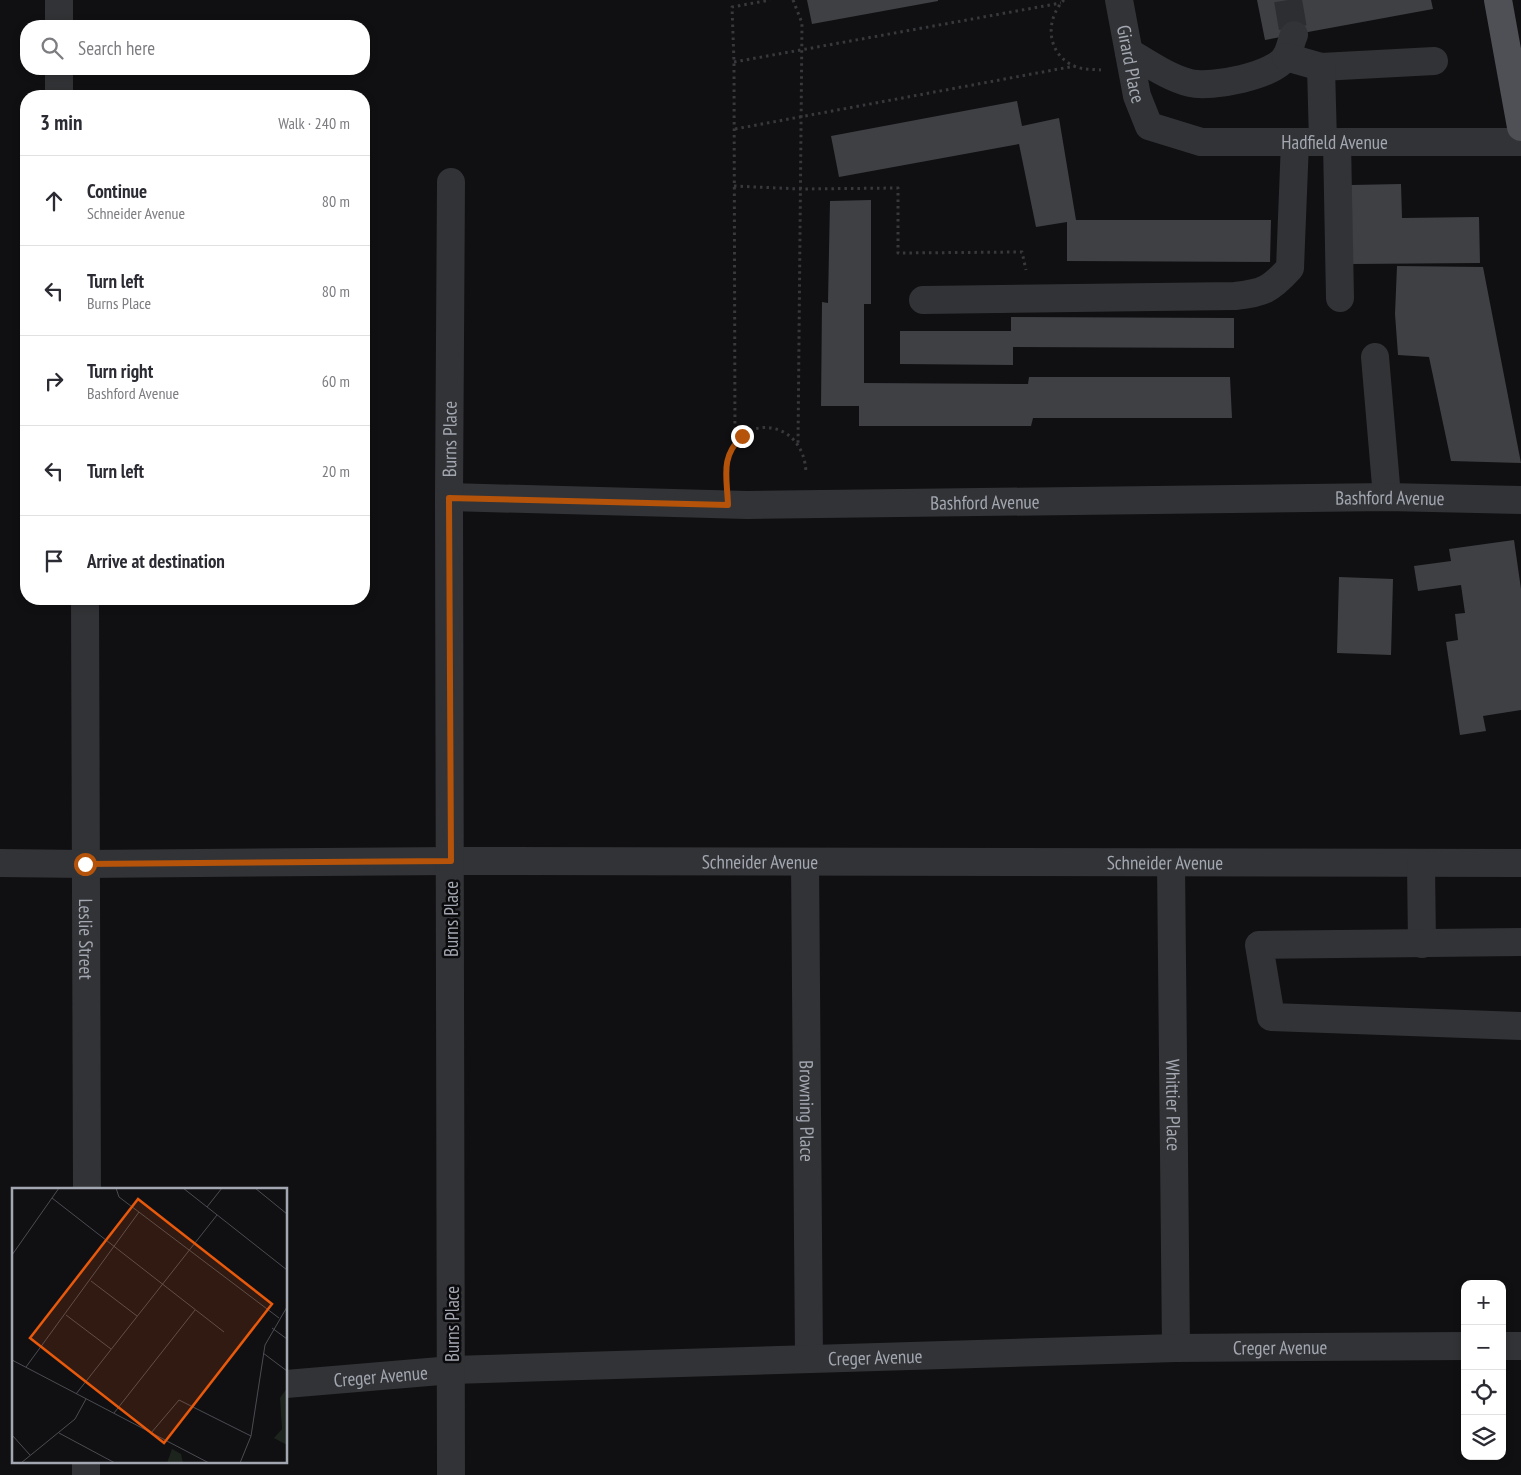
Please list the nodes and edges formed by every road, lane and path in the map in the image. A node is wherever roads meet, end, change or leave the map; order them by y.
1 (59, 0) edge
2 (770, 0) edge
3 (793, 0) edge
4 (1119, 0) edge
5 (1498, 0) edge
6 (1063, 1) edge
7 (59, 20) edge
8 (802, 50) junction
9 (1130, 58) junction
10 (1434, 61) dead end
11 (734, 62) junction
12 (1075, 66) junction
13 (1321, 67) junction
14 (59, 75) edge
15 (59, 90) edge
16 (800, 116) junction
17 (1149, 126) joint
18 (1521, 127) edge
19 (735, 129) junction
20 (1295, 142) junction
21 (1330, 142) junction
22 (1521, 142) edge
23 (451, 182) dead end
24 (734, 186) junction
25 (800, 189) junction
26 (1027, 272) dead end
27 (1340, 298) dead end
28 (923, 300) dead end
29 (1375, 357) dead end
30 (735, 443) junction
31 (798, 445) junction
32 (1387, 497) junction
33 (449, 498) junction
34 (1521, 500) edge
35 (806, 504) junction
36 (728, 505) junction
37 (86, 605) edge
38 (451, 861) junction
39 (805, 862) junction
40 (0, 863) edge
41 (1521, 863) edge
42 (85, 864) junction
43 (1171, 864) junction
44 (1421, 864) junction
45 (1521, 942) edge
46 (1422, 944) junction
47 (1521, 1026) edge
48 (87, 1188) edge
49 (1461, 1346) edge
50 (1506, 1346) edge
51 (1521, 1346) edge
52 (1176, 1348) junction
53 (809, 1359) junction
54 (452, 1370) junction
55 (288, 1384) edge
56 (86, 1462) edge
57 (86, 1475) edge
58 (451, 1475) edge

1 - 7 street
2 - 11 path
3 - 8 path
4 - 9 street, Girard Place
5 - 18 main road
6 - 8 path
6 - 12 path
8 - 11 path
8 - 16 path
9 - 12 path
9 - 13 street
9 - 17 street, Girard Place
10 - 13 street
11 - 19 path
12 - 16 path
13 - 21 street
14 - 15 street
16 - 19 path
16 - 25 path
17 - 20 street, Hadfield Avenue
19 - 24 path
20 - 21 street, Hadfield Avenue
20 - 28 street
21 - 22 street, Hadfield Avenue
21 - 27 street
23 - 33 street, Burns Place
24 - 25 path
24 - 30 path
25 - 26 path
25 - 31 path
29 - 32 street
30 - 31 path
30 - 36 path
31 - 35 path
32 - 34 street, Bashford Avenue
32 - 35 street, Bashford Avenue
33 - 36 street, Bashford Avenue
33 - 38 street, Burns Place
35 - 36 street, Bashford Avenue
37 - 42 street, Leslie Street
38 - 39 street, Schneider Avenue
38 - 42 street, Schneider Avenue
38 - 54 street, Burns Place
39 - 43 street, Schneider Avenue
39 - 53 street, Browning Place
40 - 42 street, Schneider Avenue
41 - 44 street, Schneider Avenue
42 - 48 street, Leslie Street
43 - 44 street, Schneider Avenue
43 - 52 street, Whittier Place
44 - 46 street
45 - 46 street
46 - 47 street
49 - 52 street, Creger Avenue
50 - 51 street
52 - 53 street, Creger Avenue
53 - 54 street, Creger Avenue
54 - 55 street, Creger Avenue
54 - 58 street, Burns Place
56 - 57 street

